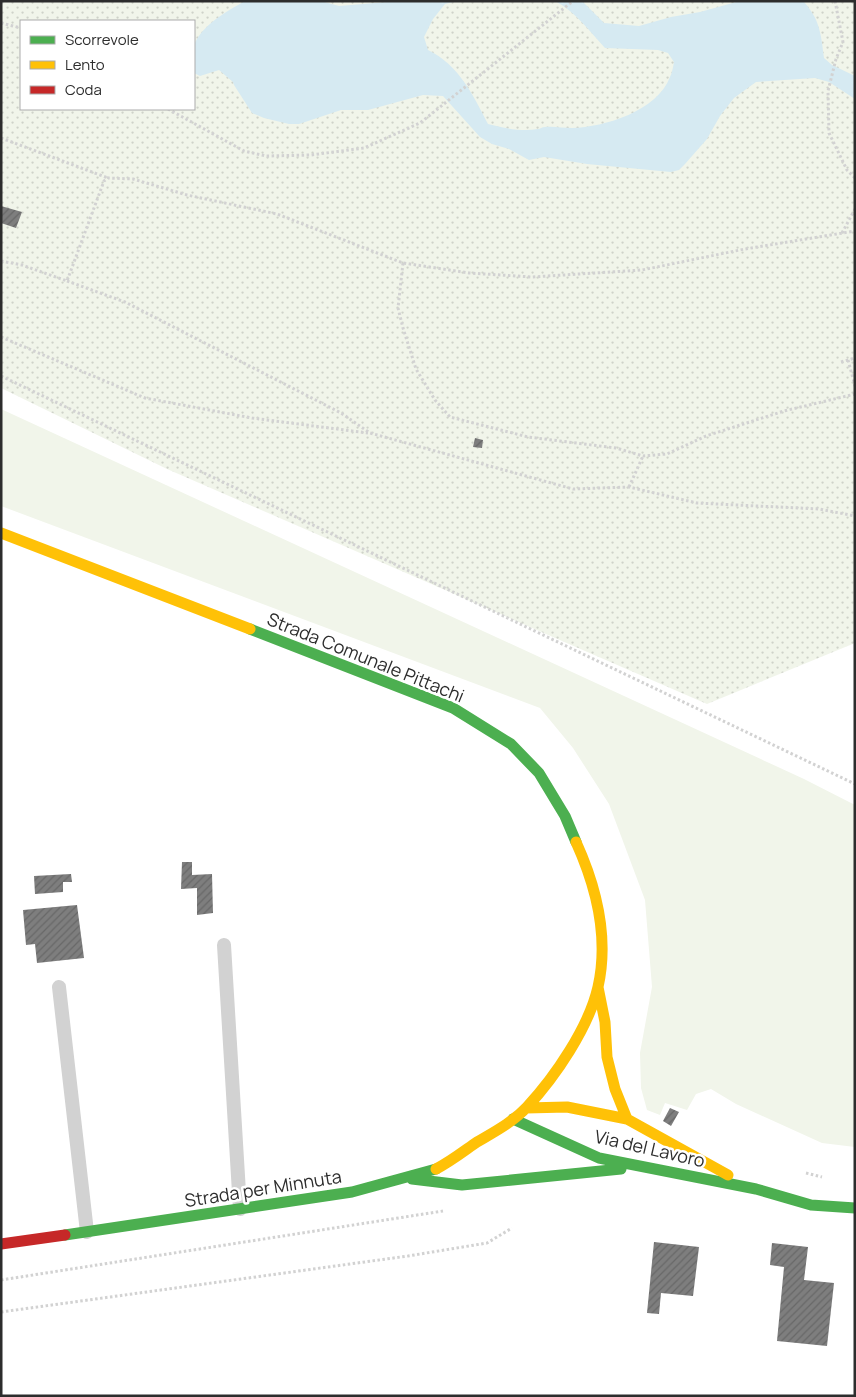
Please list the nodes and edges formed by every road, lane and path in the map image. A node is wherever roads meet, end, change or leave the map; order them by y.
1 (573, 1) edge
2 (835, 1) edge
3 (1, 24) edge
4 (20, 28) edge
5 (170, 110) edge
6 (1, 138) edge
7 (108, 178) junction
8 (855, 178) edge
9 (855, 210) edge
10 (855, 231) edge
11 (842, 233) junction
12 (1, 261) edge
13 (403, 263) junction
14 (68, 281) junction
15 (1, 337) edge
16 (855, 358) edge
17 (848, 360) junction
18 (841, 362) dead end
19 (1, 376) edge
20 (855, 386) edge
21 (855, 394) edge
22 (370, 433) junction
23 (643, 456) junction
24 (629, 487) junction
25 (855, 516) edge
26 (1, 533) edge
27 (855, 784) edge
28 (224, 945) dead end
29 (59, 987) dead end
30 (598, 987) junction
31 (526, 1108) junction
32 (513, 1119) junction
33 (627, 1119) junction
34 (648, 1167) junction
35 (803, 1172) dead end
36 (404, 1178) junction
37 (830, 1178) dead end
38 (756, 1189) junction
39 (855, 1208) edge
40 (240, 1209) junction
41 (447, 1210) dead end
42 (512, 1228) dead end
43 (87, 1232) junction
44 (1, 1244) edge
45 (1, 1280) edge
46 (1, 1312) edge

1 - 5 path
2 - 8 path
3 - 4 path
6 - 7 path
7 - 13 path
7 - 14 path
9 - 11 path
10 - 11 path
11 - 13 path
12 - 14 path
13 - 23 path
14 - 22 path
15 - 22 path
16 - 17 path
17 - 18 path
17 - 20 path
19 - 27 path
21 - 23 path
22 - 24 path
23 - 24 path
24 - 25 path
26 - 30 street, Strada Comunale Pittachi
28 - 40 lane
29 - 43 lane
30 - 31 street, Strada Comunale Pittachi
30 - 33 street
31 - 32 street, Strada Comunale Pittachi
31 - 33 street
32 - 34 street, Via del Lavoro
32 - 36 street, Strada per Minnuta
33 - 38 street
34 - 36 street
34 - 38 street, Via del Lavoro
35 - 37 path
36 - 40 street, Strada per Minnuta
38 - 39 street
40 - 43 street, Strada per Minnuta
41 - 45 path
42 - 46 path
43 - 44 street, Strada per Minnuta

